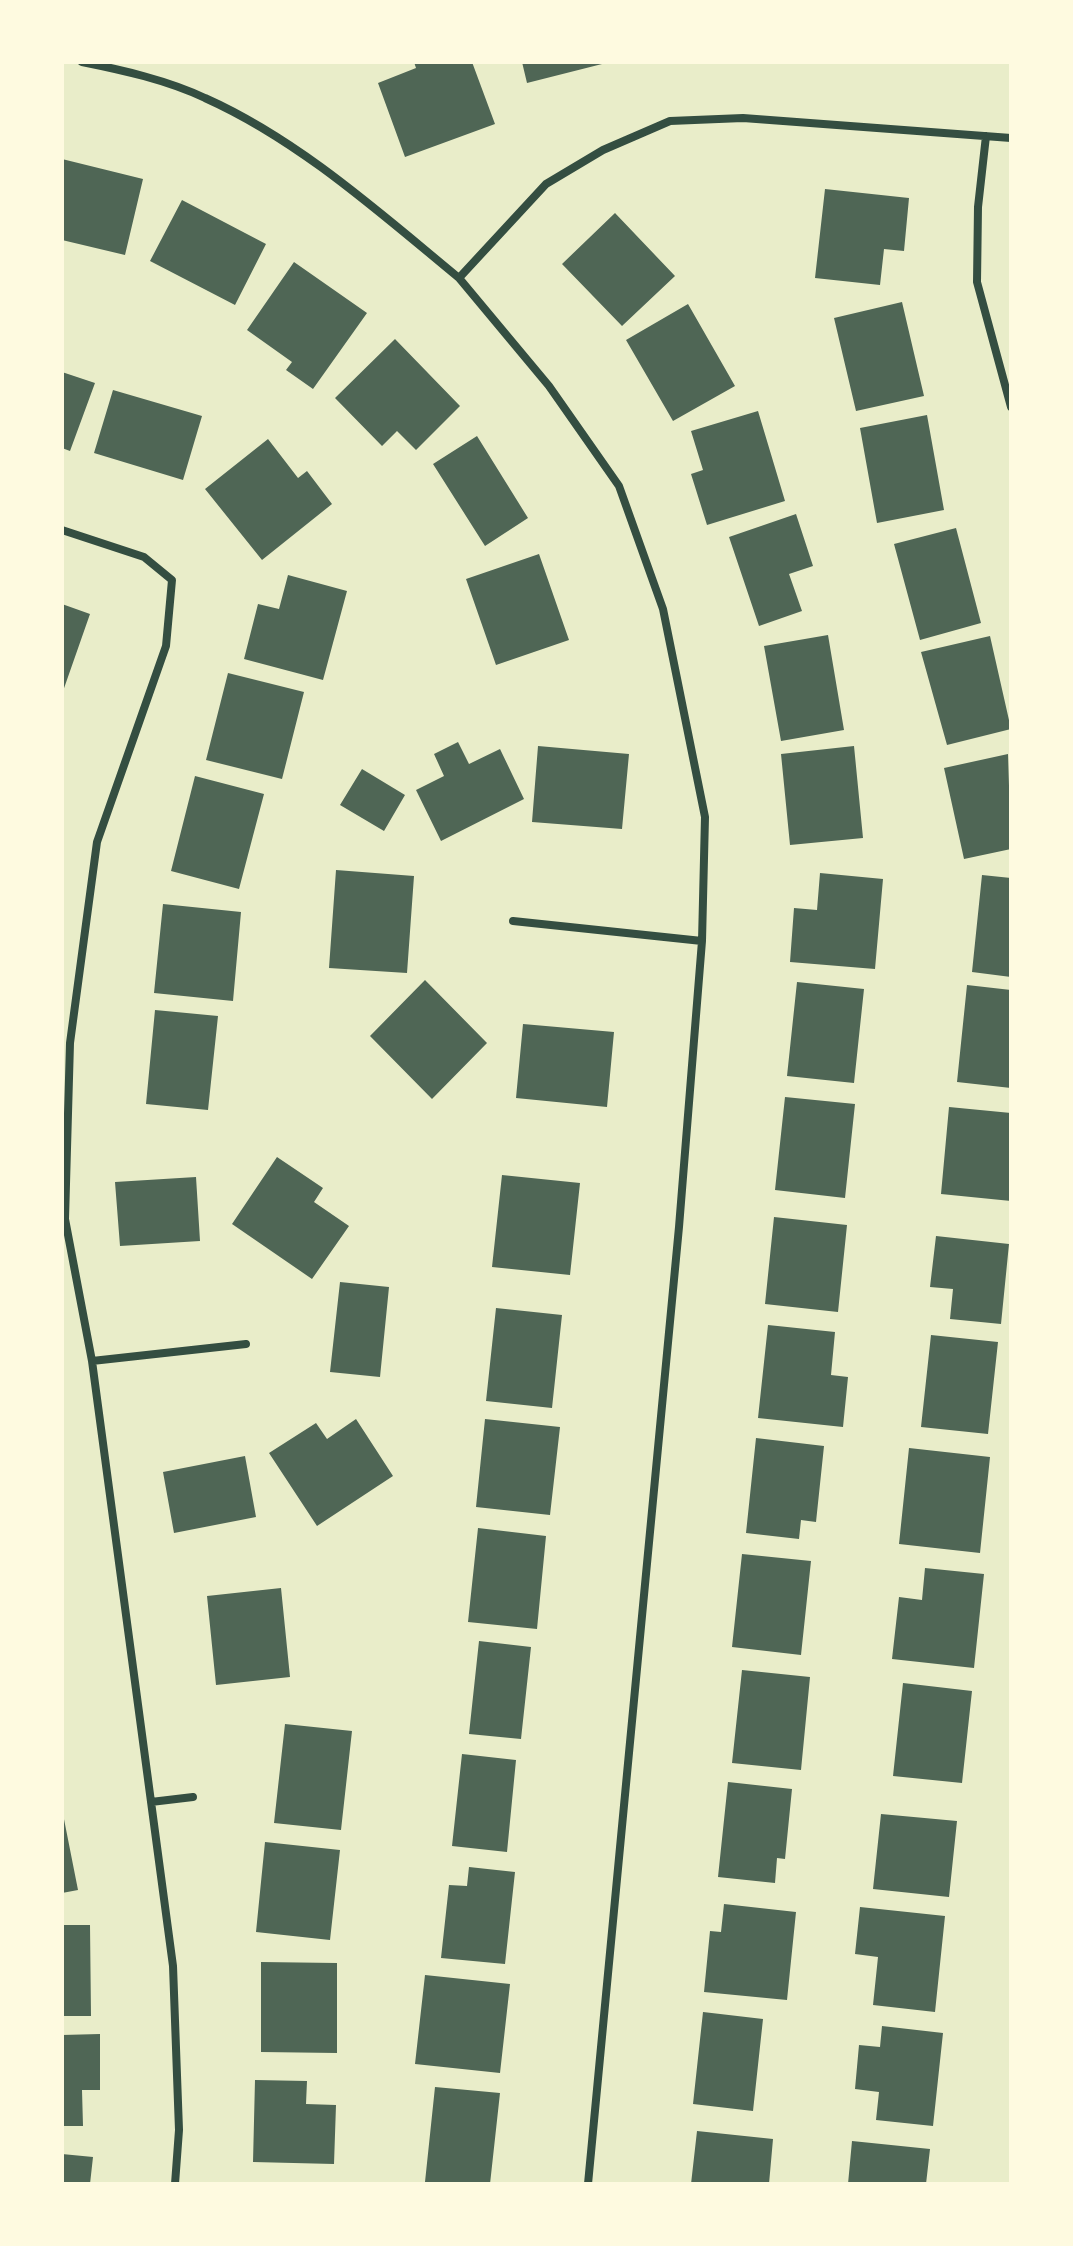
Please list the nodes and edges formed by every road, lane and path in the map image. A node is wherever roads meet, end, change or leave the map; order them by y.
1 (82, 62) edge
2 (986, 136) junction
3 (1011, 138) edge
4 (459, 278) junction
5 (1011, 407) edge
6 (62, 530) edge
7 (513, 921) dead end
8 (702, 941) junction
9 (246, 1344) dead end
10 (92, 1361) junction
11 (193, 1797) dead end
12 (151, 1802) junction
13 (175, 2184) edge
14 (588, 2184) edge

1 - 4 street
2 - 3 street
2 - 4 street
2 - 5 street
4 - 8 street
6 - 10 street
7 - 8 street
8 - 14 street
9 - 10 street
10 - 12 street
11 - 12 street
12 - 13 street

